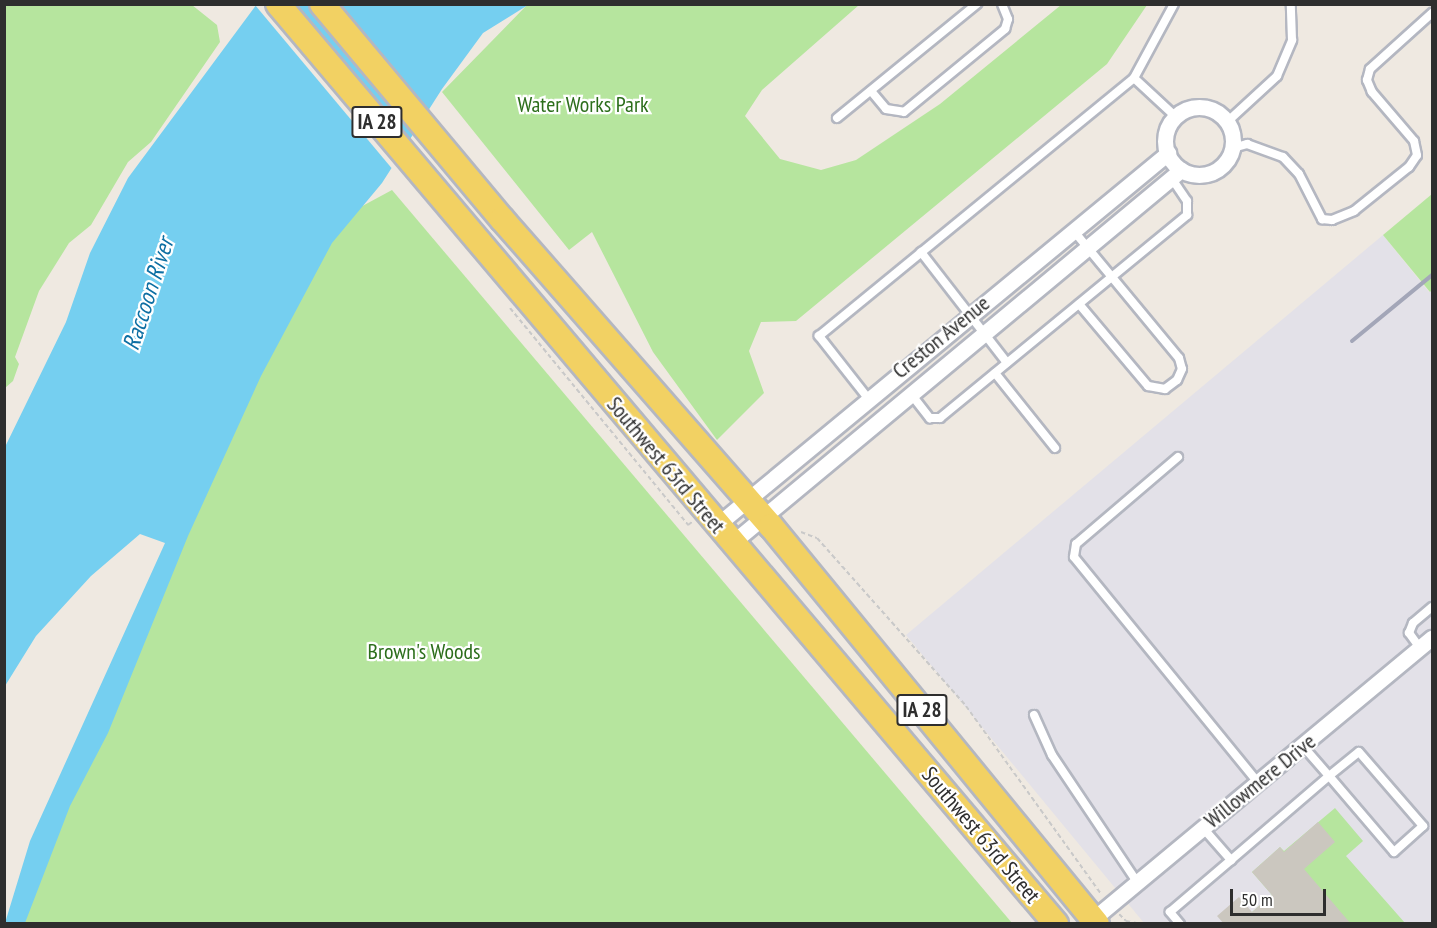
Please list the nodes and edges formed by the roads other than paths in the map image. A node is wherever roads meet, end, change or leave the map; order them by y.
1 (278, 4) edge
2 (322, 4) edge
3 (977, 4) edge
4 (1002, 4) edge
5 (1174, 4) edge
6 (1291, 4) edge
7 (1432, 13) edge
8 (1134, 78) junction
9 (871, 91) junction
10 (1176, 117) junction
11 (837, 118) dead end
12 (1227, 122) junction
13 (1233, 148) junction
14 (1168, 153) junction
15 (1177, 174) junction
16 (1072, 228) junction
17 (1087, 247) junction
18 (921, 252) junction
19 (1111, 277) junction
20 (1079, 304) junction
21 (970, 314) junction
22 (983, 333) junction
23 (1007, 363) junction
24 (995, 373) junction
25 (911, 394) junction
26 (867, 398) junction
27 (1054, 448) dead end
28 (1178, 458) dead end
29 (746, 498) junction
30 (761, 516) junction
31 (715, 529) junction
32 (1432, 607) edge
33 (1432, 638) edge
34 (1420, 648) junction
35 (1034, 715) dead end
36 (1303, 746) junction
37 (1329, 776) junction
38 (1258, 783) junction
39 (1203, 828) junction
40 (1231, 860) junction
41 (1137, 882) junction
42 (1097, 918) edge
43 (1056, 924) edge
44 (1180, 924) edge

1 - 31 main road, Southwest 63rd Street / IA 28
2 - 29 main road, Southwest 63rd Street / IA 28
3 - 9 lane
4 - 9 lane
5 - 8 lane
6 - 12 lane
7 - 13 lane
8 - 10 lane
8 - 18 lane
9 - 11 lane
10 - 12 street
10 - 14 street
12 - 13 street
13 - 15 street
14 - 15 street
14 - 16 street, Creston Avenue
15 - 17 street, Creston Avenue
15 - 19 lane
16 - 17 lane
16 - 21 street, Creston Avenue
17 - 19 lane
17 - 22 street, Creston Avenue
18 - 21 lane
18 - 26 lane
19 - 20 lane
19 - 20 lane
20 - 23 lane
21 - 22 lane
21 - 26 street, Creston Avenue
22 - 23 lane
22 - 25 street, Creston Avenue
23 - 24 lane
24 - 25 lane
24 - 27 lane
25 - 30 street, Creston Avenue
26 - 29 street, Creston Avenue
28 - 38 lane
29 - 30 main road, Southwest 63rd Street / IA 28
29 - 31 street, Creston Avenue
30 - 31 street, Creston Avenue
30 - 42 main road, Southwest 63rd Street / IA 28
31 - 43 main road, Southwest 63rd Street / IA 28
32 - 34 lane
33 - 34 street, Willowmere Drive
34 - 36 street, Willowmere Drive
35 - 41 lane
36 - 37 lane
36 - 38 street, Willowmere Drive
37 - 37 lane
37 - 40 lane
38 - 39 street, Willowmere Drive
39 - 40 lane
39 - 41 street, Willowmere Drive
40 - 44 lane
41 - 42 street, Willowmere Drive

